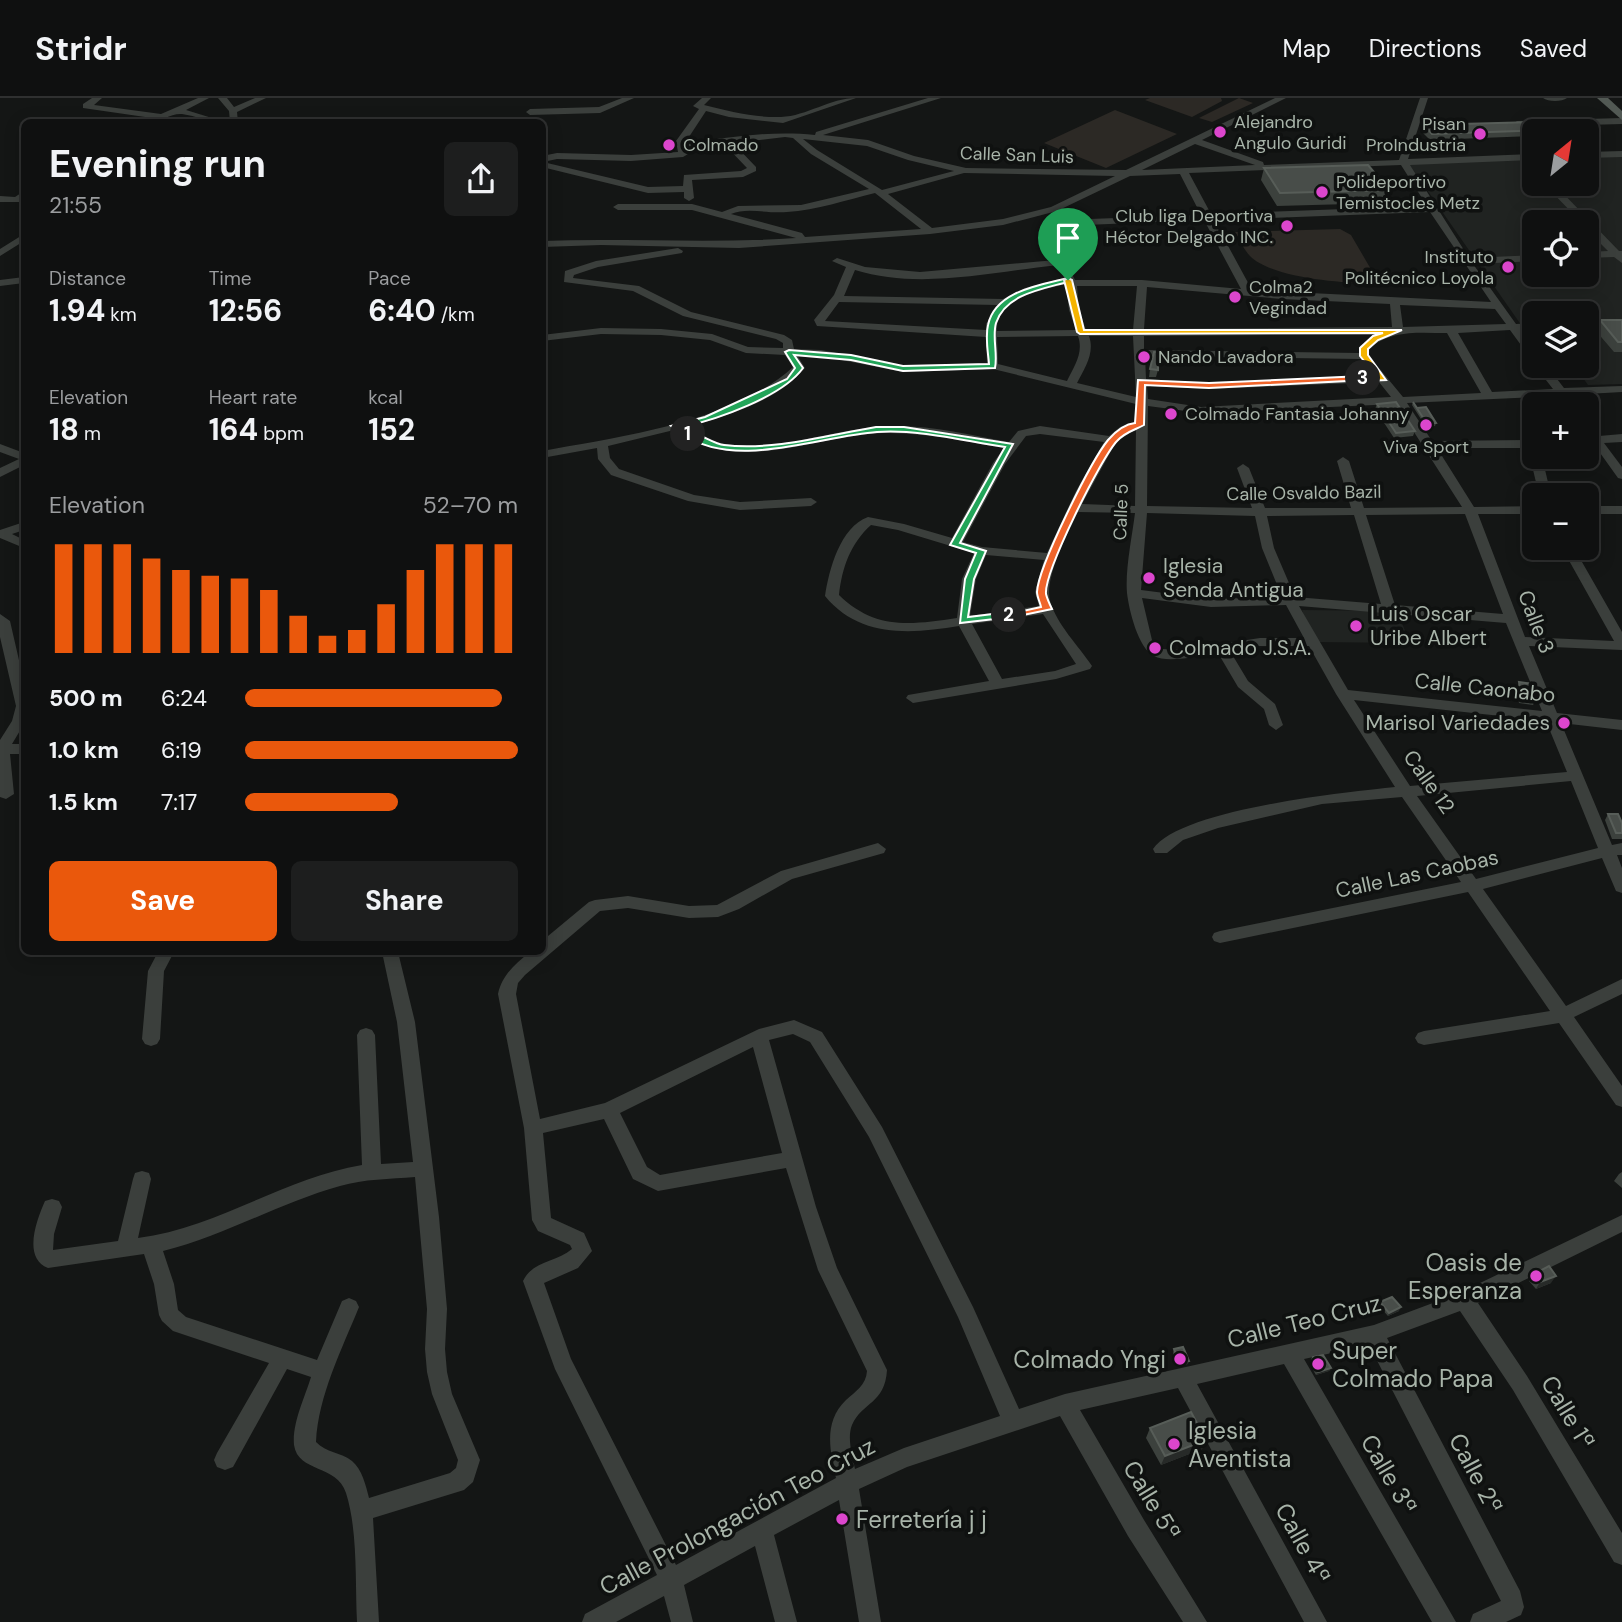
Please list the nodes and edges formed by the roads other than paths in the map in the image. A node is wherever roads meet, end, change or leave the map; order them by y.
1 (97, 98) edge
2 (205, 98) edge
3 (222, 98) edge
4 (262, 98) edge
5 (630, 98) edge
6 (707, 98) edge
7 (852, 98) edge
8 (937, 98) edge
9 (1424, 98) edge
10 (1546, 98) edge
11 (1563, 98) edge
12 (1602, 98) edge
13 (1276, 99) edge
14 (703, 109) junction
15 (177, 110) junction
16 (233, 111) junction
17 (530, 112) dead end
18 (161, 117) junction
19 (156, 119) edge
20 (210, 119) edge
21 (234, 119) edge
22 (1622, 119) edge
23 (783, 120) junction
24 (1502, 124) edge
25 (849, 126) junction
26 (785, 134) junction
27 (802, 138) junction
28 (724, 139) junction
29 (1194, 140) junction
30 (868, 143) junction
31 (682, 150) junction
32 (1622, 154) edge
33 (1600, 155) edge
34 (1522, 157) edge
35 (546, 160) edge
36 (1403, 161) junction
37 (546, 162) edge
38 (1270, 167) junction
39 (966, 171) junction
40 (1183, 171) junction
41 (1126, 173) junction
42 (687, 177) junction
43 (689, 189) junction
44 (879, 191) junction
45 (1561, 196) edge
46 (21, 197) edge
47 (0, 199) edge
48 (618, 207) dead end
49 (692, 207) junction
50 (1054, 208) junction
51 (1432, 209) junction
52 (1574, 210) edge
53 (727, 216) junction
54 (1206, 217) junction
55 (1057, 223) junction
56 (930, 231) junction
57 (1599, 235) edge
58 (21, 239) edge
59 (801, 241) junction
60 (546, 244) edge
61 (706, 246) junction
62 (0, 253) edge
63 (1599, 255) edge
64 (1620, 256) edge
65 (1522, 259) edge
66 (837, 261) dead end
67 (1466, 261) junction
68 (1061, 262) junction
69 (851, 266) junction
70 (21, 280) edge
71 (1069, 282) junction
72 (0, 283) edge
73 (1142, 283) junction
74 (1248, 293) junction
75 (836, 299) junction
76 (1005, 302) junction
77 (1395, 303) junction
78 (1499, 306) junction
79 (1599, 324) edge
80 (1622, 324) edge
81 (1512, 326) junction
82 (1522, 326) edge
83 (1398, 330) junction
84 (1451, 330) junction
85 (1080, 332) junction
86 (1138, 332) junction
87 (992, 334) junction
88 (546, 338) edge
89 (1522, 339) edge
90 (789, 352) junction
91 (1140, 353) junction
92 (1364, 356) junction
93 (993, 366) junction
94 (1383, 378) junction
95 (1141, 382) junction
96 (1070, 386) junction
97 (1622, 389) edge
98 (1576, 392) edge
99 (1522, 395) edge
100 (1489, 396) junction
101 (1401, 401) junction
102 (1142, 402) junction
103 (1140, 425) junction
104 (676, 426) junction
105 (1622, 438) edge
106 (1112, 440) junction
107 (1599, 440) edge
108 (602, 444) junction
109 (1430, 445) junction
110 (1010, 446) junction
111 (1522, 446) edge
112 (0, 448) edge
113 (1599, 448) edge
114 (546, 454) edge
115 (21, 458) edge
116 (21, 461) edge
117 (1343, 461) dead end
118 (1243, 468) dead end
119 (0, 473) edge
120 (1622, 475) edge
121 (811, 502) dead end
122 (1074, 508) junction
123 (1358, 510) junction
124 (1470, 510) junction
125 (1522, 510) edge
126 (1599, 510) edge
127 (1622, 510) edge
128 (1140, 511) junction
129 (1260, 512) junction
130 (21, 527) edge
131 (1, 534) edge
132 (21, 543) edge
133 (955, 545) junction
134 (981, 551) junction
135 (1052, 557) junction
136 (1575, 560) edge
137 (1134, 593) junction
138 (1290, 601) junction
139 (1389, 608) junction
140 (1047, 609) junction
141 (0, 618) edge
142 (1513, 619) junction
143 (963, 621) junction
144 (1520, 641) junction
145 (1313, 642) junction
146 (1622, 645) edge
147 (1221, 647) junction
148 (998, 685) junction
149 (1343, 694) junction
150 (21, 698) edge
151 (913, 698) dead end
152 (21, 714) edge
153 (1553, 717) junction
154 (1622, 724) edge
155 (1276, 725) dead end
156 (2, 749) edge
157 (21, 750) edge
158 (1575, 776) junction
159 (1405, 790) junction
160 (6, 794) dead end
161 (878, 849) dead end
162 (1161, 849) dead end
163 (1614, 850) edge
164 (1475, 885) junction
165 (1622, 887) edge
166 (1220, 937) dead end
167 (546, 948) edge
168 (164, 955) edge
169 (391, 955) edge
170 (537, 955) edge
171 (1622, 986) edge
172 (1561, 1016) junction
173 (366, 1035) dead end
174 (758, 1035) junction
175 (1424, 1038) dead end
176 (151, 1039) dead end
177 (1622, 1100) edge
178 (609, 1110) junction
179 (533, 1128) junction
180 (794, 1159) junction
181 (423, 1169) junction
182 (372, 1172) junction
183 (142, 1179) dead end
184 (52, 1207) dead end
185 (1622, 1223) edge
186 (151, 1245) junction
187 (126, 1249) junction
188 (1464, 1300) junction
189 (349, 1307) dead end
190 (1374, 1334) junction
191 (1289, 1353) junction
192 (283, 1357) junction
193 (323, 1371) junction
194 (1183, 1378) junction
195 (1065, 1404) junction
196 (1013, 1422) junction
197 (225, 1460) dead end
198 (848, 1483) junction
199 (362, 1511) junction
200 (762, 1531) junction
201 (1622, 1554) edge
202 (671, 1578) junction
203 (368, 1622) edge
204 (593, 1622) edge
205 (682, 1622) edge
206 (786, 1622) edge
207 (870, 1622) edge
208 (1196, 1622) edge
209 (1316, 1622) edge
210 (1445, 1622) edge
211 (1481, 1622) edge

1 - 18 street
2 - 15 street
3 - 16 street
4 - 16 street
5 - 17 street
6 - 14 street
7 - 23 street
8 - 25 street
9 - 36 street
10 - 11 street
12 - 22 main road
13 - 29 street
14 - 23 street
14 - 31 street
15 - 18 street
15 - 20 street
16 - 21 street
18 - 19 street
22 - 24 street
23 - 26 street
25 - 27 street
25 - 30 street
26 - 27 street
26 - 28 street
27 - 30 street
27 - 44 street
28 - 31 street
28 - 42 street
29 - 38 street
29 - 41 street
30 - 39 street, Calle San Luis
31 - 35 street
31 - 42 street
32 - 33 street
34 - 36 street, Calle San Luis
36 - 38 street, Calle San Luis
36 - 51 street
37 - 43 street
38 - 40 street, Calle San Luis
39 - 41 street, Calle San Luis
39 - 44 street
40 - 41 street, Calle San Luis
40 - 54 street
41 - 50 street
42 - 43 street
43 - 49 street
44 - 53 street
44 - 56 street
45 - 52 street
46 - 47 street
48 - 49 street
49 - 53 street
50 - 55 street
50 - 56 street
51 - 54 street
51 - 67 street
53 - 59 street
54 - 55 street
54 - 74 street
55 - 68 street
56 - 59 street
57 - 64 street
58 - 62 street
59 - 61 street
60 - 61 street
61 - 90 street
63 - 64 street
65 - 67 street
66 - 69 street
67 - 78 street
68 - 69 street
68 - 71 street
69 - 75 street
70 - 72 street
71 - 73 street
71 - 76 street
71 - 85 street
73 - 74 street
73 - 86 street, Calle 5
74 - 77 street
75 - 76 street
75 - 87 street
76 - 87 street
77 - 78 street
77 - 83 street
78 - 81 street
79 - 80 street
81 - 82 street
81 - 84 street
81 - 89 street
83 - 84 street
83 - 86 street
83 - 92 street
84 - 100 street
85 - 86 street
85 - 87 street
85 - 96 street
86 - 91 street, Calle 5
87 - 93 street
88 - 90 street
90 - 93 street
90 - 104 street
91 - 92 street
91 - 95 street, Calle 5
92 - 94 street, Calle 3
93 - 96 street
94 - 95 street
94 - 101 street, Calle 3
95 - 102 street, Calle 5
96 - 102 street
97 - 98 street
99 - 100 street
100 - 101 street
101 - 102 street
101 - 109 street, Calle 3
102 - 103 street, Calle 5
103 - 106 street
103 - 128 street, Calle 5
104 - 108 street
104 - 110 street
105 - 107 street
106 - 110 street
106 - 122 street
108 - 114 street
108 - 121 street
109 - 111 street
109 - 124 street, Calle 3
110 - 133 street
112 - 115 street
113 - 120 street
116 - 119 street
117 - 123 street
118 - 129 street, Calle 12
122 - 128 street, Calle Osvaldo Bazil
122 - 135 street
123 - 124 street, Calle Osvaldo Bazil
123 - 129 street, Calle Osvaldo Bazil
123 - 139 street
124 - 125 street, Calle Osvaldo Bazil
124 - 142 street, Calle 3
126 - 127 street
128 - 129 street, Calle Osvaldo Bazil
128 - 137 street, Calle 5
129 - 138 street, Calle 12
130 - 131 street
131 - 132 street
133 - 134 street
133 - 143 street
134 - 135 street
134 - 143 street
135 - 140 street
136 - 146 street
137 - 138 street
137 - 147 street, Calle 5
138 - 139 street
138 - 145 street, Calle 12
139 - 142 street
140 - 143 street
140 - 148 street
141 - 150 street
142 - 144 street, Calle 3
143 - 148 street
144 - 146 street
144 - 153 street, Calle 3
145 - 147 street
145 - 149 street, Calle 12
147 - 155 street
148 - 151 street
149 - 153 street, Calle Caonabo
149 - 159 street, Calle 12
152 - 156 street
153 - 154 street, Calle Caonabo
153 - 158 street, Calle 3
156 - 157 street
156 - 160 street
158 - 159 street
158 - 163 street, Calle 3
159 - 162 street
159 - 164 street, Calle 12
161 - 167 street
163 - 164 street, Calle Las Caobas
163 - 165 street, Calle 3
164 - 166 street, Calle Las Caobas
164 - 172 street, Calle 12
168 - 176 street
169 - 181 street
170 - 179 street
171 - 172 street
172 - 175 street
172 - 177 street, Calle 12
173 - 182 street
174 - 178 street
174 - 180 street
174 - 196 street
178 - 179 street
178 - 180 street
179 - 202 street
180 - 198 street
181 - 182 street
181 - 199 street
182 - 186 street
183 - 187 street
184 - 187 street
185 - 188 street, Calle Teo Cruz
186 - 187 street
186 - 192 street
188 - 190 street, Calle Teo Cruz
188 - 201 street, Calle 1ª
189 - 193 street
190 - 191 street, Calle Teo Cruz
190 - 211 street, Calle 2ª
191 - 194 street, Calle Teo Cruz
191 - 210 street, Calle 3ª
192 - 193 street
192 - 197 street
193 - 199 street
194 - 195 street, Calle Teo Cruz
194 - 209 street, Calle 4ª
195 - 196 street, Calle Prolongación Teo Cruz
195 - 208 street, Calle 5ª
196 - 198 street, Calle Prolongación Teo Cruz
198 - 200 street, Calle Prolongación Teo Cruz
198 - 207 street
199 - 203 street
200 - 202 street, Calle Prolongación Teo Cruz
200 - 206 street
202 - 204 street, Calle Prolongación Teo Cruz
202 - 205 street

